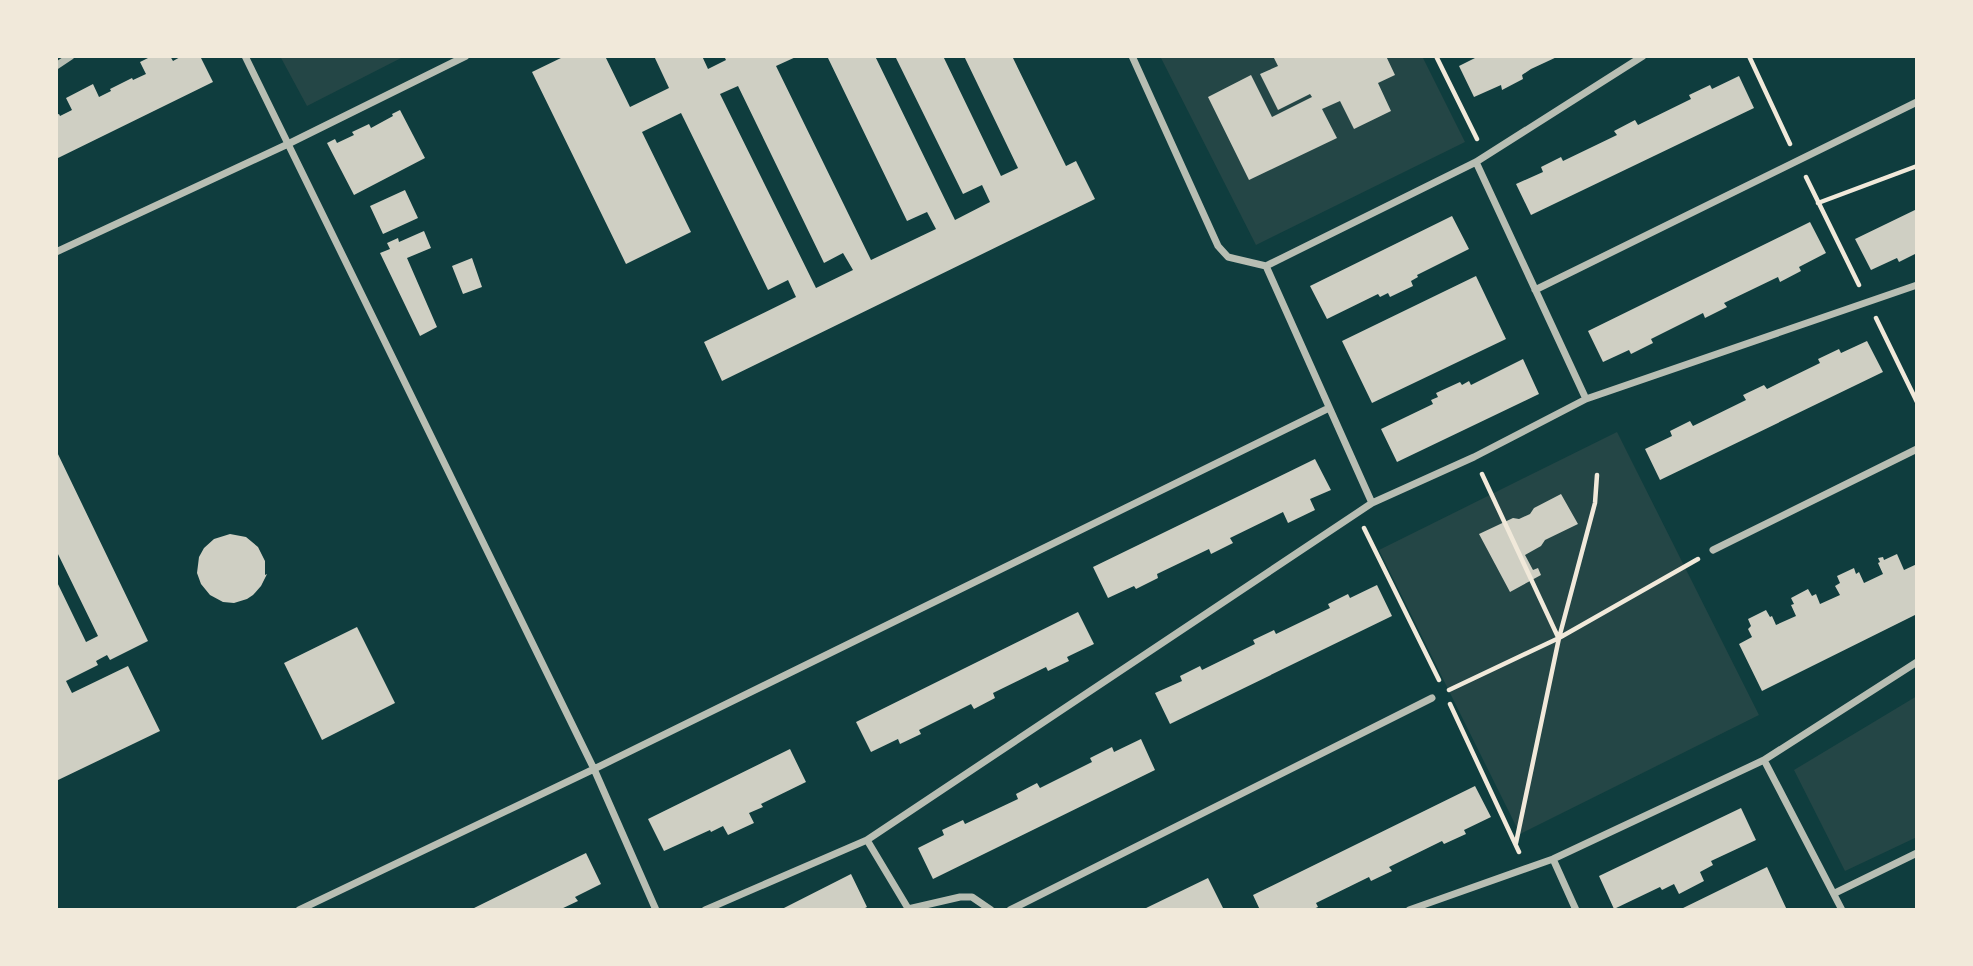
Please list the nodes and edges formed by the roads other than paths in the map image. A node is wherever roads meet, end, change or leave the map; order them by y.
1 (71, 56) edge
2 (245, 56) edge
3 (466, 56) edge
4 (1132, 56) edge
5 (1643, 56) edge
6 (56, 66) edge
7 (1917, 102) edge
8 (288, 144) junction
9 (1476, 162) junction
10 (56, 252) edge
11 (1266, 266) junction
12 (1917, 285) edge
13 (1535, 290) junction
14 (1586, 399) junction
15 (1329, 408) junction
16 (1917, 449) edge
17 (1372, 503) junction
18 (1713, 550) road end
19 (1917, 663) edge
20 (1432, 698) road end
21 (1764, 760) junction
22 (594, 769) junction
23 (867, 840) junction
24 (1917, 853) edge
25 (1553, 859) junction
26 (1835, 893) junction
27 (299, 910) edge
28 (656, 910) edge
29 (705, 910) edge
30 (908, 910) edge
31 (992, 910) edge
32 (1010, 910) edge
33 (1409, 910) edge
34 (1576, 910) edge
35 (1842, 910) edge

1 - 6 street
2 - 8 street
3 - 8 street
4 - 11 street
5 - 9 street
7 - 13 street
8 - 10 street
8 - 22 street
9 - 11 street
9 - 13 street
11 - 15 street
12 - 14 street
13 - 14 street
14 - 17 street
15 - 17 street
15 - 22 street
16 - 18 street
17 - 23 street
19 - 21 street
20 - 32 street
21 - 25 street
21 - 26 street
22 - 27 street
22 - 28 street
23 - 29 street
23 - 30 street
24 - 26 street
25 - 33 street
25 - 34 street
26 - 35 street
30 - 31 street

